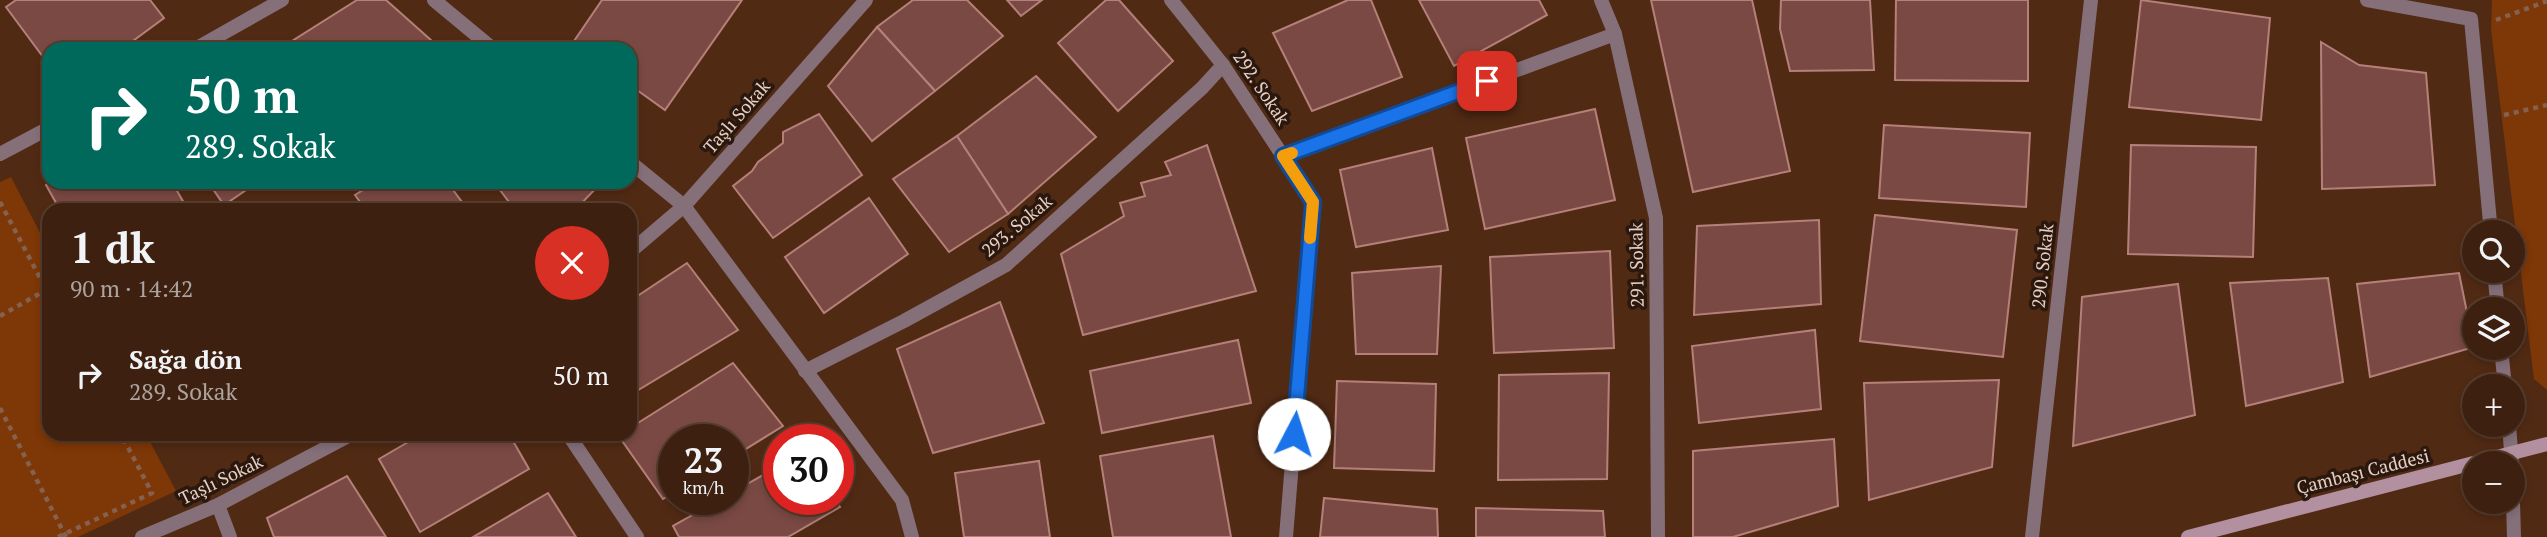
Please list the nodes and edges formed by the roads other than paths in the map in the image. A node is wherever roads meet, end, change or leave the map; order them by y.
1 (282, 0) edge
2 (433, 0) edge
3 (866, 0) edge
4 (1171, 0) edge
5 (1601, 0) edge
6 (2091, 0) edge
7 (2367, 0) edge
8 (1615, 34) junction
9 (207, 42) edge
10 (484, 42) edge
11 (1223, 65) junction
12 (42, 132) edge
13 (0, 154) edge
14 (1283, 156) junction
15 (637, 168) edge
16 (684, 206) junction
17 (2490, 220) edge
18 (637, 246) edge
19 (805, 371) junction
20 (339, 441) edge
21 (573, 441) edge
22 (2547, 444) edge
23 (2525, 453) edge
24 (2462, 471) edge
25 (218, 505) junction
26 (2513, 514) edge
27 (142, 537) edge
28 (230, 537) edge
29 (637, 537) edge
30 (912, 537) edge
31 (1286, 537) edge
32 (1658, 537) edge
33 (2032, 537) edge
34 (2188, 537) edge
35 (2514, 537) edge

1 - 9 street
2 - 10 street
3 - 16 street, Taşlı Sokak
4 - 11 street, 292. Sokak
5 - 8 street, 291. Sokak
6 - 33 street, 290. Sokak
7 - 17 street
8 - 14 street
8 - 32 street, 291. Sokak
11 - 14 street, 292. Sokak
11 - 19 street, 293. Sokak
12 - 13 street
14 - 31 street, 292. Sokak
15 - 16 street
16 - 18 street, Taşlı Sokak
16 - 19 street
19 - 30 street
20 - 25 street, Taşlı Sokak
21 - 29 street
22 - 23 main road, Çambaşı Caddesi
24 - 34 main road, Çambaşı Caddesi
25 - 27 street, Taşlı Sokak
25 - 28 street
26 - 35 street

